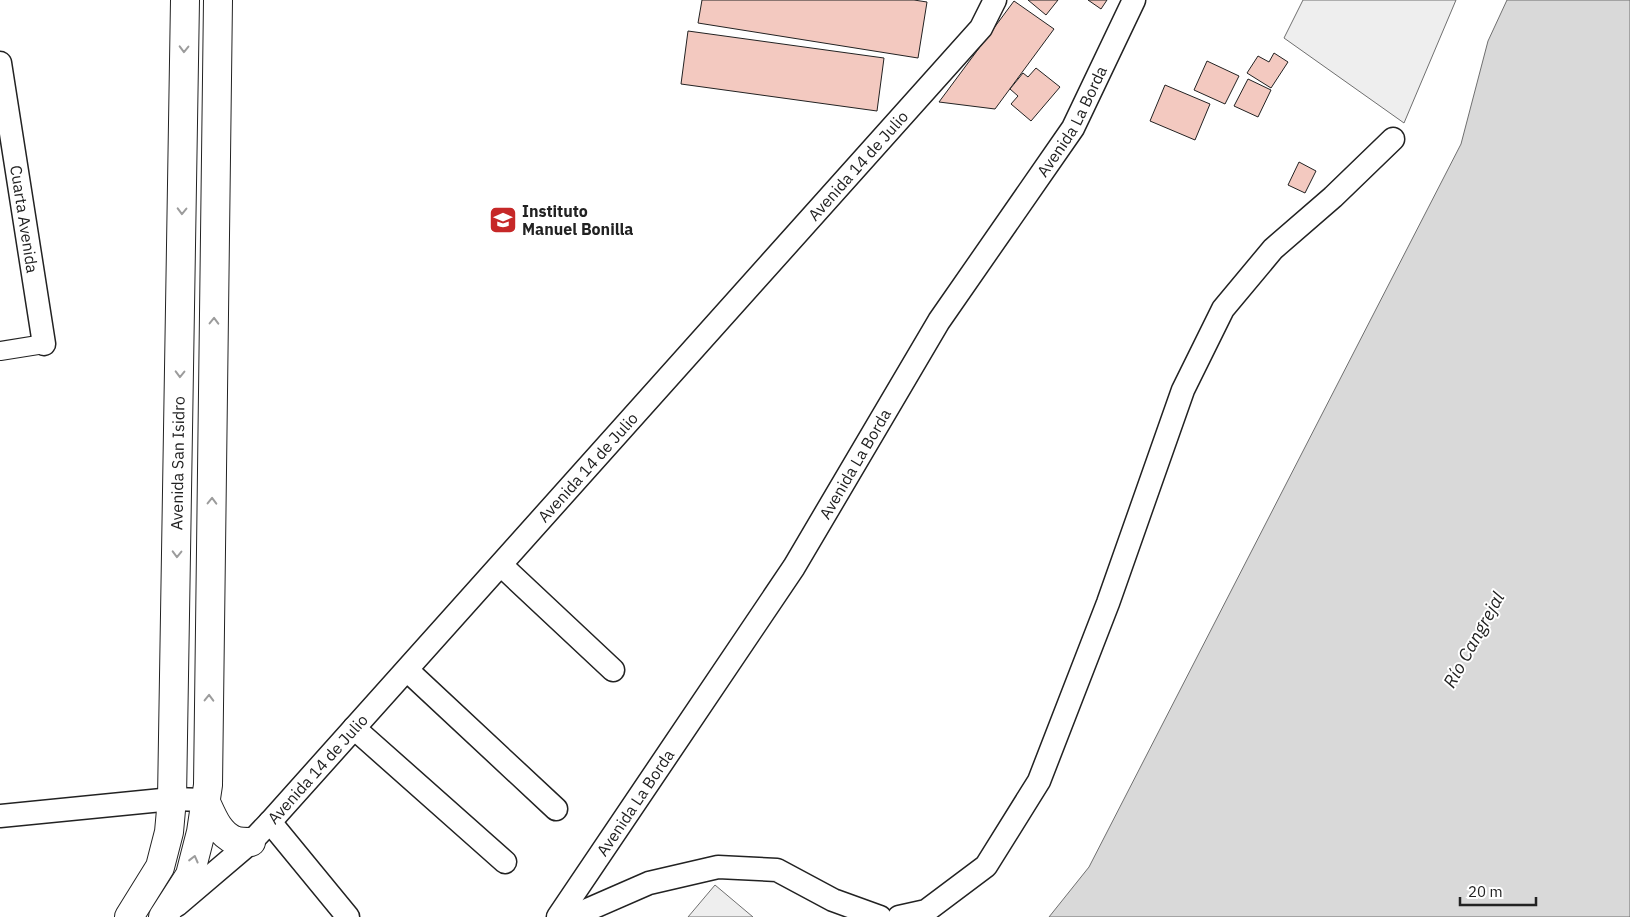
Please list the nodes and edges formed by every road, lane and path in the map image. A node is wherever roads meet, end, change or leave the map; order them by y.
1 (185, 0) edge
2 (218, 0) edge
3 (995, 0) edge
4 (1134, 0) edge
5 (0, 63) edge
6 (1393, 139) dead end
7 (44, 344) joint
8 (0, 351) edge
9 (501, 565) junction
10 (407, 670) junction
11 (613, 670) dead end
12 (354, 728) junction
13 (172, 799) junction
14 (206, 800) junction
15 (556, 809) dead end
16 (0, 816) edge
17 (270, 822) junction
18 (251, 842) junction
19 (505, 862) dead end
20 (135, 909) edge
21 (162, 917) edge
22 (348, 917) edge
23 (558, 917) edge
24 (571, 917) edge
25 (880, 917) edge
26 (899, 917) edge

1 -> 13 street, Avenida San Isidro
14 -> 2 street
3 - 9 street, Avenida 14 de Julio
4 - 23 street, Avenida La Borda
5 - 7 street, Cuarta Avenida
6 - 26 street
7 - 8 street
9 - 10 street, Avenida 14 de Julio
9 - 11 street
10 - 12 street, Avenida 14 de Julio
10 - 15 street
12 - 17 street, Avenida 14 de Julio
12 - 19 street
13 - 14 street
13 - 16 street
13 - 20 street, Avenida San Isidro
14 - 18 street
21 -> 14 street
17 - 18 street, Avenida 14 de Julio
17 - 22 street
18 - 21 street, Avenida 14 de Julio
20 - 21 street
24 - 25 street

